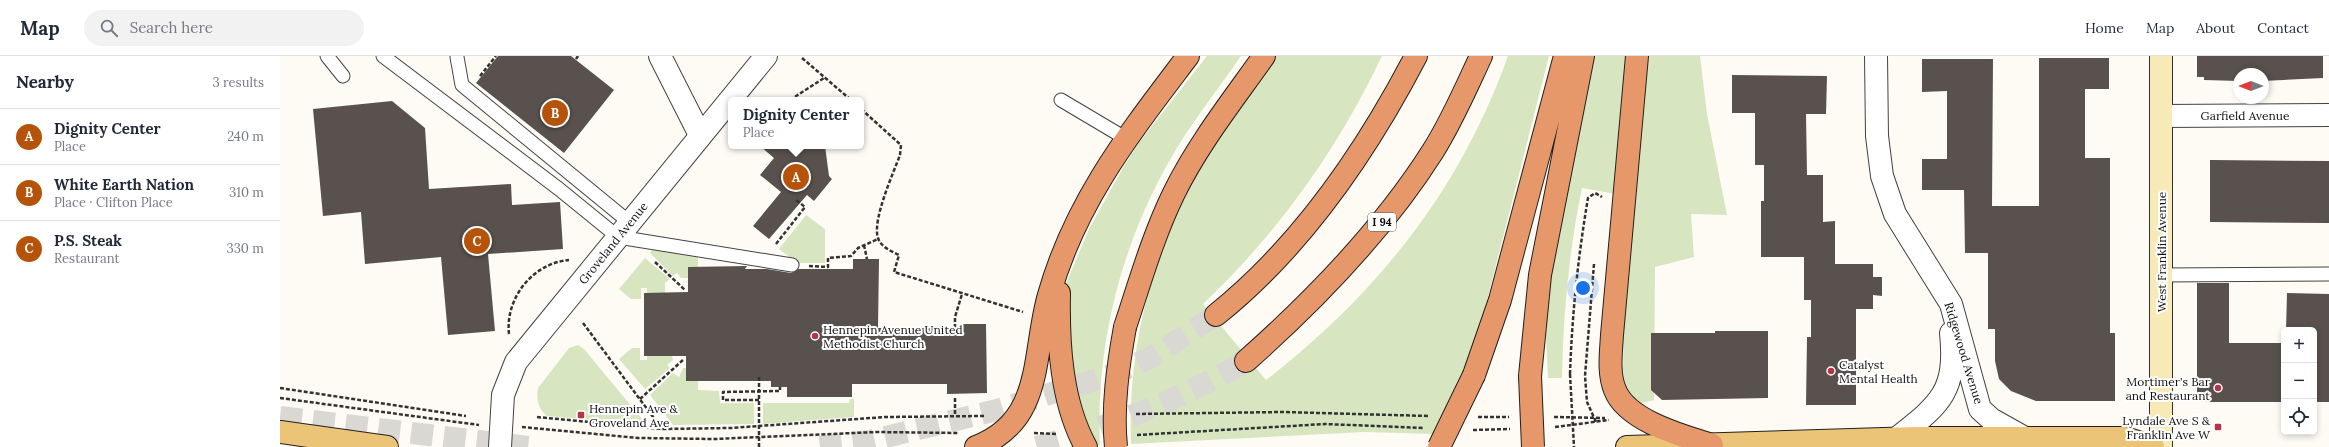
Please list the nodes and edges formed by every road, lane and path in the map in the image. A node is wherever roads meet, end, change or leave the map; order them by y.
1 (327, 56) edge
2 (383, 56) edge
3 (578, 56) edge
4 (660, 56) edge
5 (766, 56) edge
6 (1264, 56) edge
7 (1416, 56) edge
8 (1481, 56) edge
9 (1565, 56) edge
10 (1583, 56) edge
11 (1637, 56) edge
12 (1876, 56) edge
13 (2160, 56) edge
14 (457, 57) dead end
15 (1186, 57) edge
16 (802, 58) dead end
17 (576, 59) dead end
18 (343, 76) dead end
19 (824, 78) junction
20 (732, 97) edge
21 (795, 97) edge
22 (847, 97) edge
23 (1061, 100) dead end
24 (728, 101) edge
25 (864, 112) edge
26 (2329, 115) edge
27 (2160, 116) junction
28 (700, 135) junction
29 (1125, 138) junction
30 (795, 199) dead end
31 (1604, 200) dead end
32 (624, 230) junction
33 (878, 239) junction
34 (864, 245) junction
35 (867, 258) dead end
36 (1595, 258) dead end
37 (572, 260) dead end
38 (654, 260) dead end
39 (763, 260) junction
40 (1061, 260) junction
41 (792, 265) joint
42 (1933, 273) junction
43 (2160, 274) junction
44 (2329, 274) edge
45 (685, 290) dead end
46 (962, 294) junction
47 (1025, 313) dead end
48 (1216, 315) tunnel mouth
49 (583, 323) dead end
50 (955, 328) dead end
51 (508, 334) dead end
52 (684, 359) dead end
53 (1246, 361) tunnel mouth
54 (759, 377) dead end
55 (780, 387) dead end
56 (280, 388) edge
57 (759, 391) junction
58 (280, 398) edge
59 (955, 398) dead end
60 (640, 399) junction
61 (759, 400) junction
62 (1131, 414) dead end
63 (466, 416) dead end
64 (955, 416) junction
65 (985, 416) dead end
66 (1432, 416) dead end
67 (537, 417) dead end
68 (1472, 417) dead end
69 (1510, 417) dead end
70 (1548, 417) dead end
71 (1593, 417) junction
72 (1596, 422) junction
73 (464, 423) dead end
74 (539, 427) dead end
75 (759, 427) junction
76 (1550, 427) dead end
77 (1427, 428) dead end
78 (662, 429) junction
79 (1512, 429) dead end
80 (1466, 430) dead end
81 (280, 432) edge
82 (759, 437) junction
83 (1897, 438) junction
84 (2025, 438) junction
85 (971, 440) edge
86 (1123, 441) edge
87 (1712, 445) junction
88 (387, 447) edge
89 (500, 447) edge
90 (759, 447) edge
91 (1086, 447) edge
92 (1439, 447) edge
93 (1533, 447) edge
94 (1574, 447) edge
95 (1627, 447) edge
96 (2153, 447) edge
97 (2160, 447) edge

1 - 18 lane
2 - 32 lane
3 - 17 path
4 - 28 street
5 - 20 street, Groveland Avenue
6 - 86 highway, bridge
7 - 48 highway
8 - 53 highway, I 94
9 - 92 highway, bridge
10 - 93 highway, bridge
11 - 87 highway
12 - 42 street, Ridgewood Avenue
13 - 27 main road, West Franklin Avenue
14 - 32 lane
15 - 29 highway
16 - 19 path
19 - 21 path
19 - 22 path
23 - 29 lane
24 - 28 street, Groveland Avenue
25 - 33 path
26 - 27 street, Garfield Avenue
27 - 43 main road, West Franklin Avenue
28 - 32 street, Groveland Avenue
29 - 40 highway
30 - 39 path
31 - 94 path, bridge
32 - 39 lane
32 - 89 street, Groveland Avenue
33 - 34 path
33 - 46 path
34 - 35 path
34 - 41 path
36 - 71 path
37 - 51 path
38 - 45 path
39 - 41 lane
40 - 85 highway
40 - 91 highway
42 - 83 street, Ridgewood Avenue
42 - 84 street, Ridgewood Avenue
43 - 44 lane
43 - 97 main road, West Franklin Avenue
46 - 47 path
46 - 50 path
49 - 60 path
52 - 60 path
54 - 57 path
55 - 57 path
56 - 63 path
57 - 61 path
57 - 61 path
58 - 73 path
59 - 64 path
60 - 78 path
61 - 75 path
62 - 66 path
64 - 65 path
64 - 75 path
67 - 78 path
68 - 69 path
70 - 71 path
71 - 72 path
71 - 72 path
72 - 76 path
74 - 82 path
75 - 78 path
75 - 82 path
77 - 86 path
79 - 80 path
81 - 88 main road
82 - 85 path
82 - 90 path
83 - 84 main road
83 - 87 main road
84 - 96 main road
87 - 95 main road

